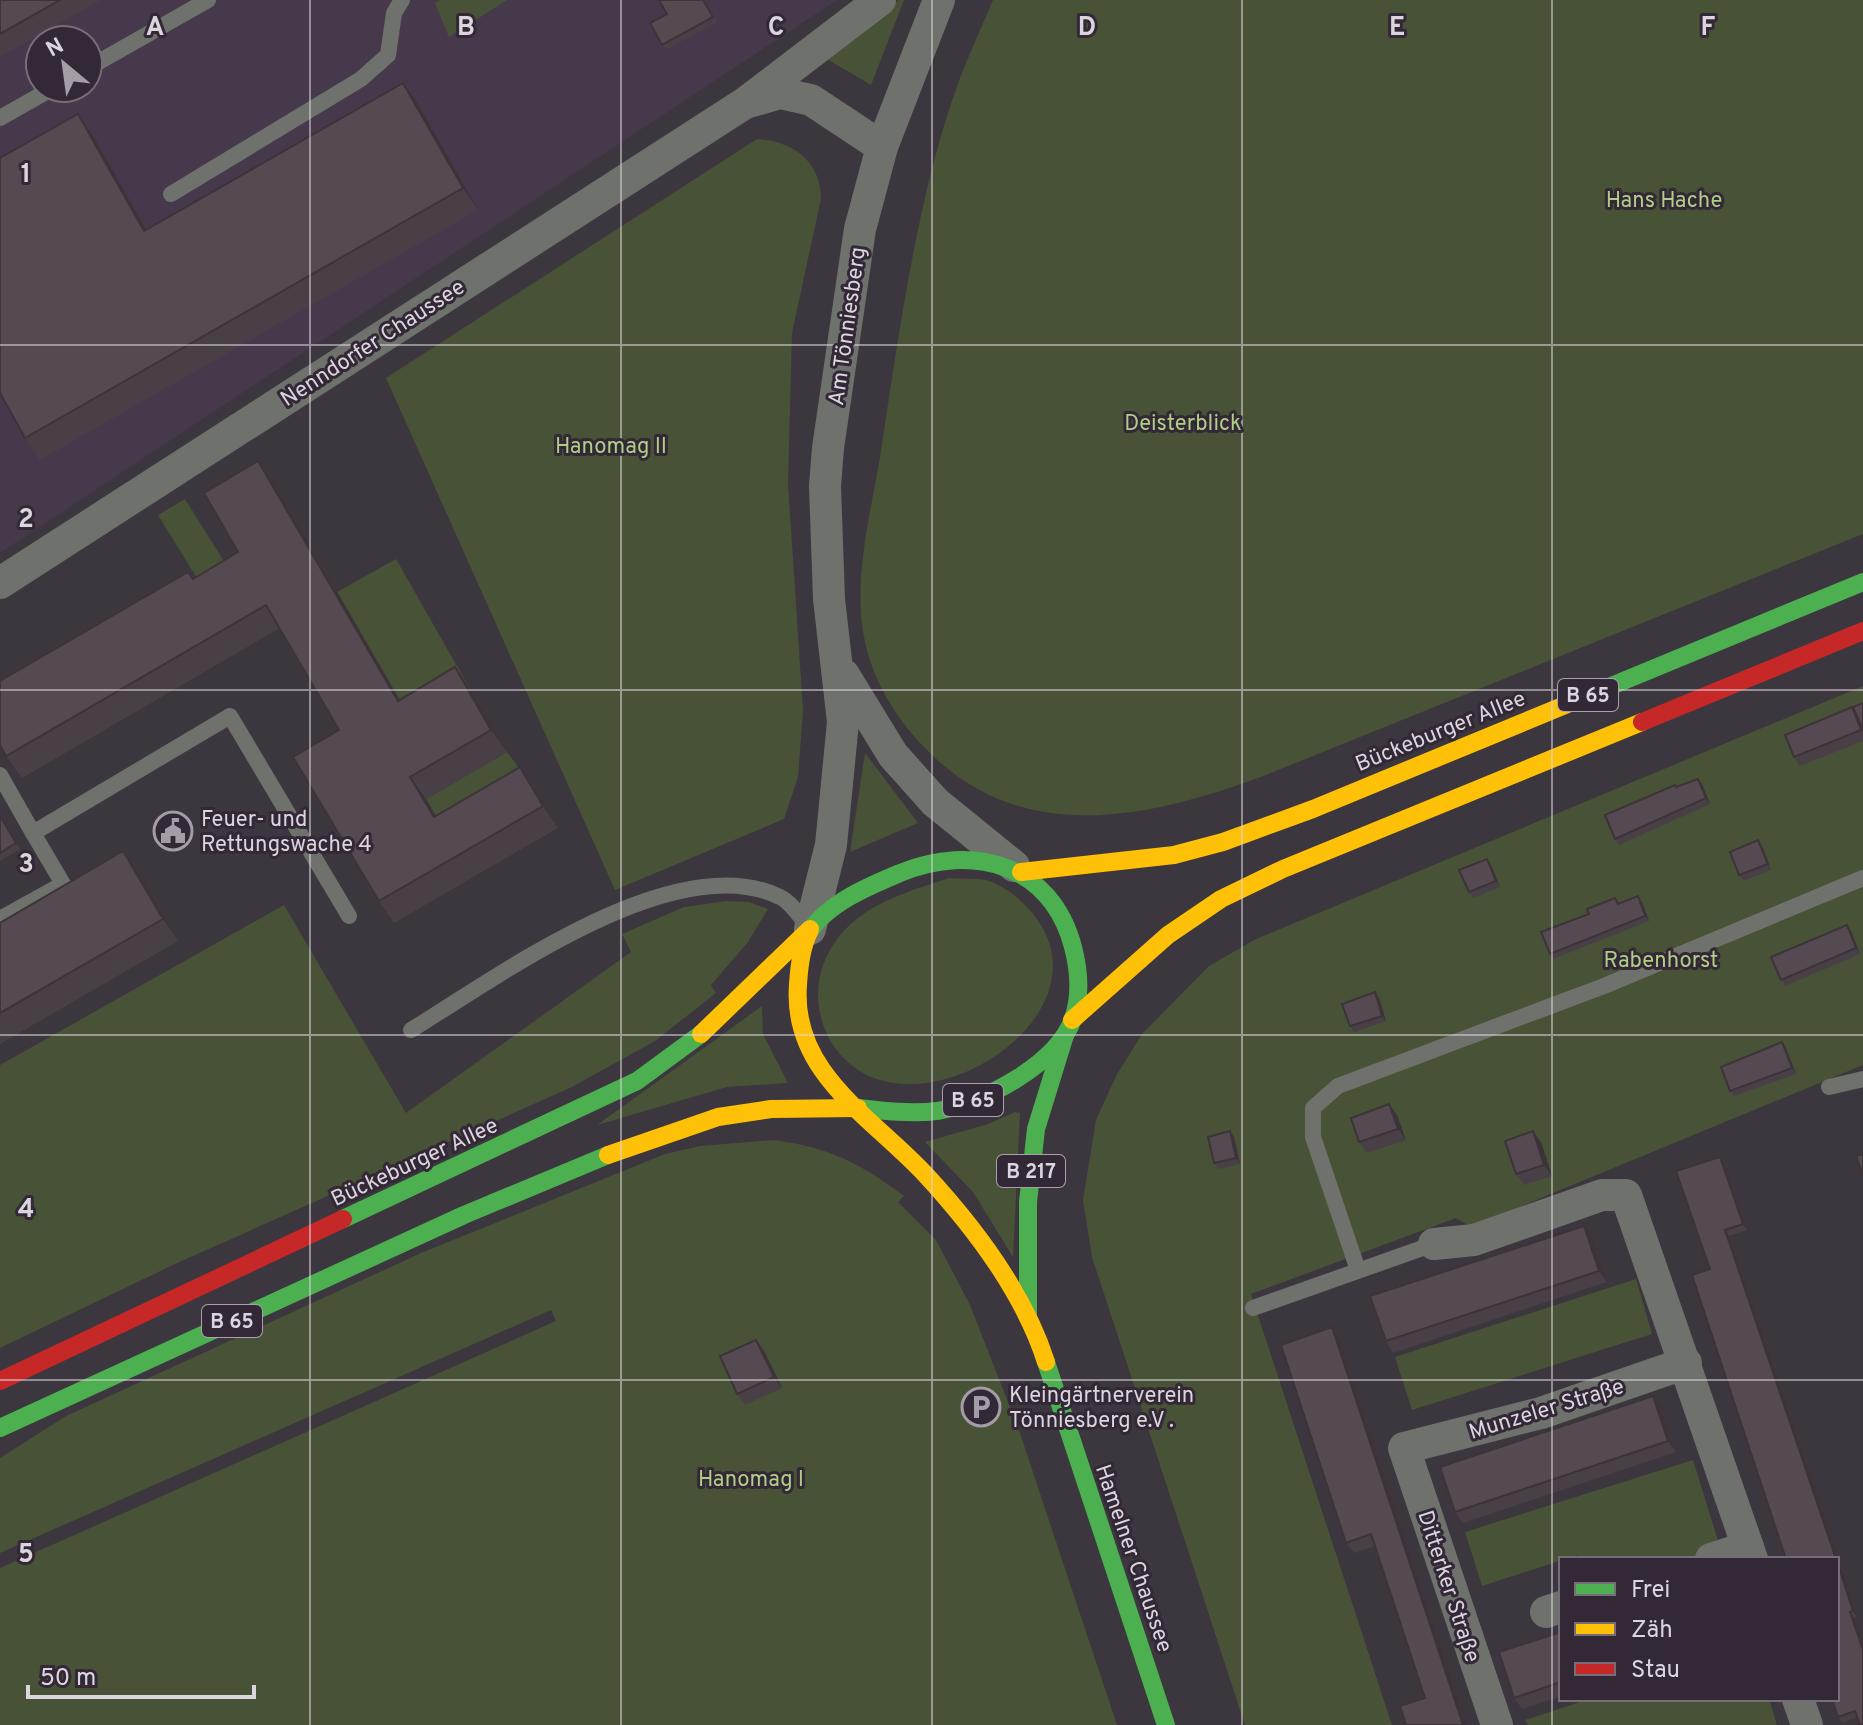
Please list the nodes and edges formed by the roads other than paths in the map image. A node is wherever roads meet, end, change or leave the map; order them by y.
1 (208, 0) edge
2 (402, 0) edge
3 (880, 0) edge
4 (939, 0) edge
5 (104, 59) edge
6 (745, 103) junction
7 (25, 104) edge
8 (0, 118) edge
9 (882, 147) junction
10 (171, 194) dead end
11 (1863, 582) edge
12 (0, 583) edge
13 (1863, 631) edge
14 (839, 665) junction
15 (0, 775) edge
16 (33, 833) junction
17 (1021, 872) junction
18 (1863, 878) edge
19 (349, 916) dead end
20 (0, 919) edge
21 (810, 929) junction
22 (1069, 1025) junction
23 (411, 1030) dead end
24 (1863, 1079) edge
25 (1829, 1087) dead end
26 (858, 1108) junction
27 (1434, 1244) joint
28 (1358, 1270) junction
29 (1253, 1308) dead end
30 (1028, 1316) junction
31 (1686, 1363) junction
32 (0, 1381) edge
33 (0, 1428) edge
34 (1404, 1448) joint
35 (1750, 1553) edge
36 (1724, 1557) edge
37 (1799, 1701) edge
38 (1166, 1725) edge
39 (1497, 1725) edge
40 (1807, 1725) edge

1 - 5 lane
2 - 10 lane
3 - 6 street, Nenndorfer Chaussee
4 - 9 street, Am Tönniesberg
6 - 9 street, Nenndorfer Chaussee
6 - 12 street, Nenndorfer Chaussee
7 - 8 lane
9 - 14 street, Am Tönniesberg
11 - 17 main road, Bückeburger Allee / B 65
13 - 22 main road, B 65
14 - 17 street, Am Tönniesberg
14 - 21 street, Am Tönniesberg
15 - 16 lane
16 - 19 lane
16 - 20 lane
17 - 21 main road, B 65
17 - 22 main road
18 - 28 lane
21 - 23 lane
21 - 26 main road
21 - 32 main road, Bückeburger Allee / B 65
22 - 26 main road, B 65
22 - 30 main road, Hamelner Chaussee / B 217
24 - 25 lane
26 - 30 main road, Hamelner Chaussee / B 217
26 - 33 main road, B 65
27 - 28 lane
27 - 31 street
28 - 29 lane
30 - 38 main road, Hamelner Chaussee / B 217
31 - 34 street, Munzeler Straße
31 - 35 street
34 - 39 street, Ditterker Straße
35 - 36 street
37 - 40 street

